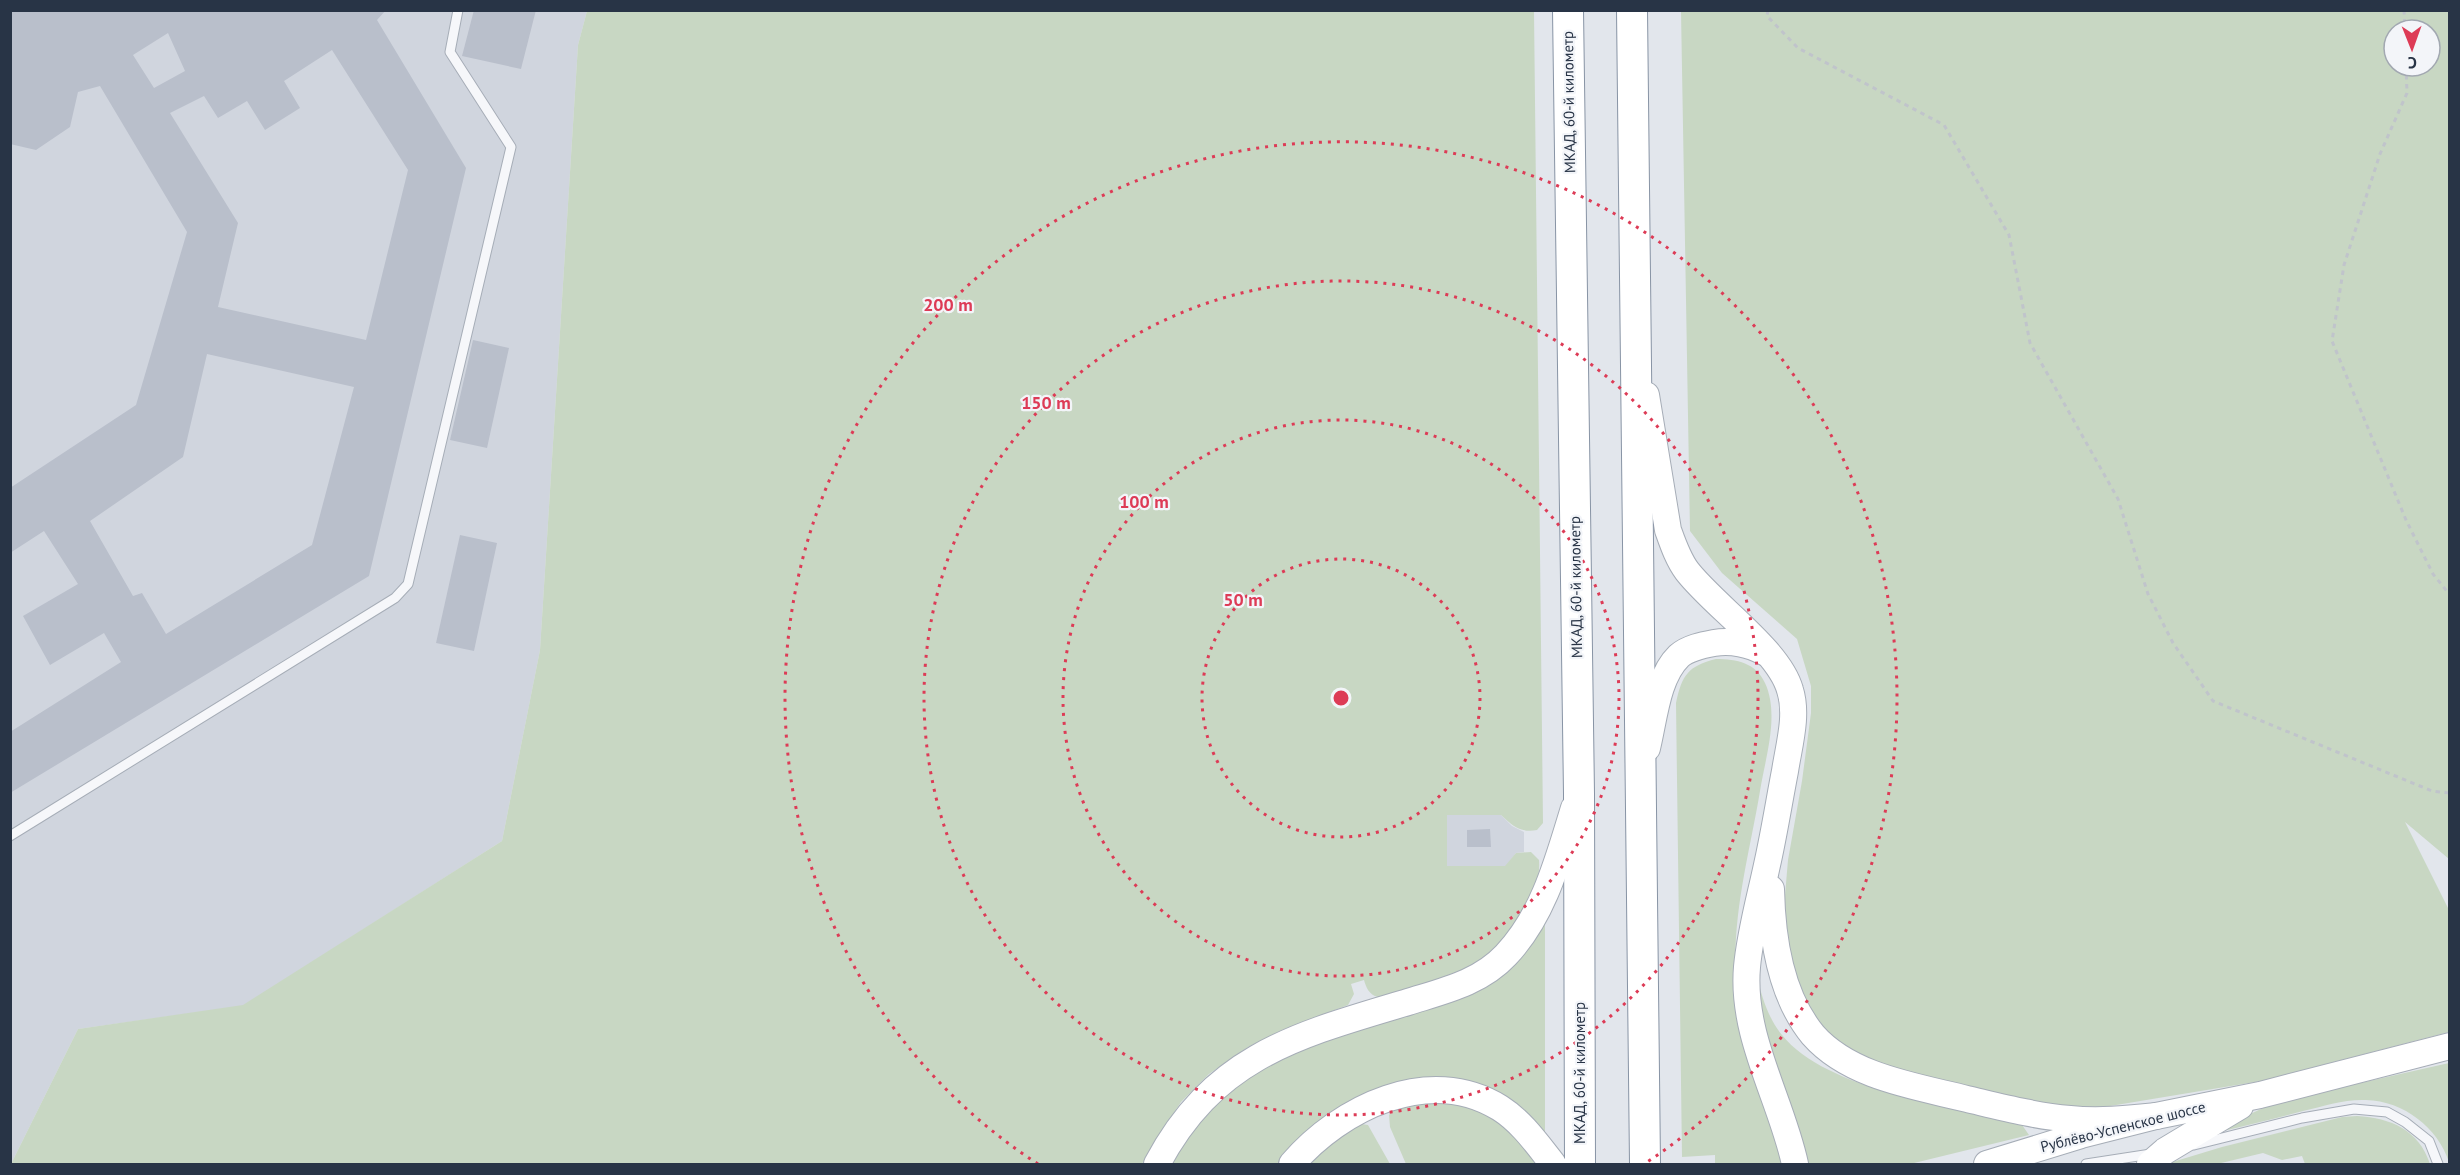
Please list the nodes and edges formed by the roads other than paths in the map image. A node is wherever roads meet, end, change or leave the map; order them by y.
1 (458, 10) edge
2 (1568, 10) edge
3 (1632, 10) edge
4 (1636, 335) junction
5 (1772, 657) junction
6 (1641, 775) junction
7 (1579, 794) junction
8 (10, 837) edge
9 (1770, 852) junction
10 (2450, 1046) edge
11 (2260, 1095) junction
12 (2156, 1116) junction
13 (2158, 1158) edge
14 (1157, 1164) edge
15 (1292, 1164) edge
16 (1553, 1164) edge
17 (1580, 1164) edge
18 (1645, 1164) edge
19 (1795, 1164) edge
20 (1987, 1164) edge
21 (2045, 1164) edge
22 (2086, 1164) edge
23 (2438, 1164) edge

1 - 8 lane
2 - 7 highway, МКАД, 60-й километр
3 - 4 highway
4 - 5 main road
4 - 6 highway
5 - 6 main road
5 - 9 main road
6 - 18 highway
7 - 14 main road
7 - 17 highway, МКАД, 60-й километр
9 - 12 main road
9 - 19 main road
10 - 11 main road, Рублёво-Успенское шоссе
11 - 12 main road, Рублёво-Успенское шоссе
11 - 13 main road
11 - 21 main road, Рублёво-Успенское шоссе
12 - 20 main road, Рублёво-Успенское шоссе
13 - 22 lane
13 - 23 lane
15 - 16 main road

